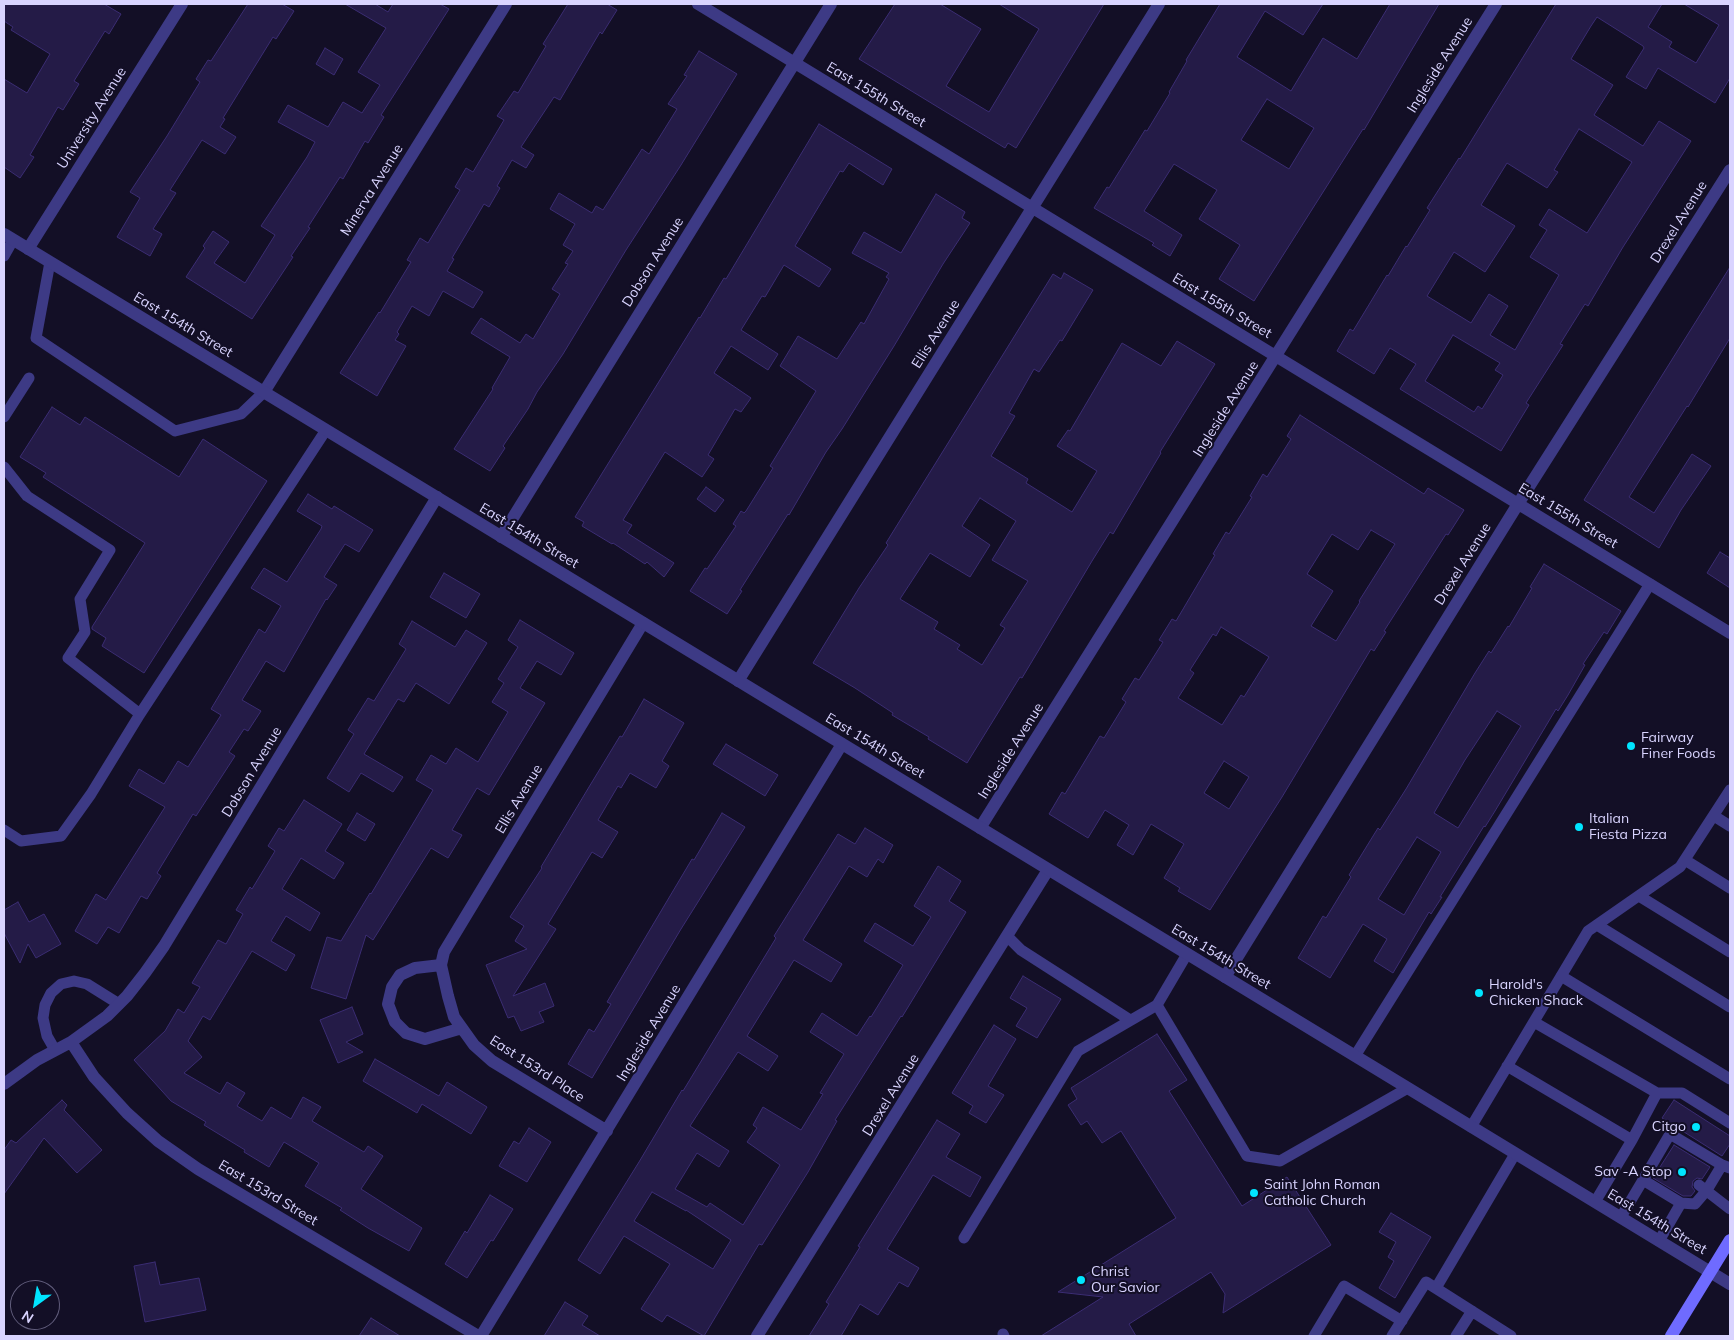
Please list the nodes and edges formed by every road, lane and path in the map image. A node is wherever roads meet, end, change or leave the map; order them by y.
1 (182, 4) edge
2 (506, 4) edge
3 (698, 4) edge
4 (831, 4) edge
5 (1159, 4) edge
6 (1496, 4) edge
7 (794, 62) junction
8 (1730, 170) edge
9 (1032, 207) junction
10 (9, 237) edge
11 (28, 249) junction
12 (4, 256) edge
13 (50, 262) junction
14 (1276, 356) junction
15 (29, 378) dead end
16 (264, 392) junction
17 (4, 417) edge
18 (326, 430) junction
19 (4, 467) edge
20 (436, 497) junction
21 (1518, 504) junction
22 (501, 537) junction
23 (1650, 584) junction
24 (643, 623) junction
25 (1730, 633) edge
26 (738, 681) junction
27 (140, 714) junction
28 (842, 744) junction
29 (1730, 790) edge
30 (1714, 816) junction
31 (1730, 826) edge
32 (980, 828) junction
33 (4, 830) edge
34 (1685, 860) junction
35 (1048, 870) junction
36 (1730, 888) edge
37 (1639, 896) junction
38 (1597, 925) junction
39 (1008, 937) junction
40 (1730, 952) edge
41 (1187, 954) junction
42 (441, 965) junction
43 (1561, 976) junction
44 (1225, 977) junction
45 (119, 1004) junction
46 (1157, 1005) junction
47 (1730, 1007) edge
48 (1130, 1020) junction
49 (1534, 1022) junction
50 (462, 1028) junction
51 (71, 1042) junction
52 (55, 1050) junction
53 (1355, 1056) junction
54 (1507, 1066) junction
55 (1730, 1079) edge
56 (4, 1084) edge
57 (1408, 1088) junction
58 (1657, 1093) junction
59 (1729, 1120) edge
60 (1471, 1127) junction
61 (606, 1131) junction
62 (1632, 1140) junction
63 (1516, 1154) junction
64 (1726, 1167) edge
65 (1643, 1180) junction
66 (1703, 1187) junction
67 (1595, 1202) junction
68 (1680, 1203) junction
69 (1730, 1208) edge
70 (1621, 1217) junction
71 (964, 1238) dead end
72 (1730, 1240) edge
73 (1659, 1241) junction
74 (1710, 1271) junction
75 (1730, 1284) edge
76 (1436, 1288) junction
77 (1472, 1311) junction
78 (1402, 1321) junction
79 (480, 1336) edge
80 (758, 1336) edge
81 (1314, 1336) edge
82 (1392, 1336) edge
83 (1456, 1336) edge
84 (1511, 1336) edge
85 (1671, 1336) edge

1 - 11 street, University Avenue
2 - 16 street, Minerva Avenue
3 - 7 street, East 155th Street
4 - 7 street, Dobson Avenue
5 - 9 street, Ellis Avenue
6 - 14 street, Ingleside Avenue
7 - 9 street, East 155th Street
7 - 22 street, Dobson Avenue
8 - 21 street, Drexel Avenue
9 - 14 street, East 155th Street
9 - 26 street, Ellis Avenue
10 - 11 street, East 154th Street
10 - 12 lane
11 - 13 street, East 154th Street
13 - 16 street, East 154th Street
13 - 16 lane
14 - 21 street, East 155th Street
14 - 32 street, Ingleside Avenue
15 - 17 lane
16 - 18 street, East 154th Street
18 - 20 street, East 154th Street
18 - 27 lane
19 - 27 lane
20 - 22 street, East 154th Street
20 - 45 street, Dobson Avenue
21 - 23 street, East 155th Street
21 - 44 street, Drexel Avenue
22 - 24 street, East 154th Street
23 - 25 street, East 155th Street
23 - 53 lane
24 - 26 street, East 154th Street
24 - 42 street, Ellis Avenue
26 - 28 street, East 154th Street
27 - 33 lane
28 - 32 street, East 154th Street
28 - 61 street, Ingleside Avenue
29 - 30 lane
30 - 31 lane
30 - 34 lane
32 - 35 street, East 154th Street
34 - 36 lane
34 - 37 lane
35 - 39 street, Drexel Avenue
35 - 41 street, East 154th Street
37 - 38 lane
37 - 40 lane
38 - 43 lane
38 - 47 lane
39 - 48 lane
39 - 80 street, Drexel Avenue
41 - 44 street, East 154th Street
41 - 46 lane
42 - 50 street, East 153rd Place
42 - 50 street
43 - 49 lane
43 - 55 lane
44 - 53 street, East 154th Street
45 - 51 street, Dobson Avenue
45 - 52 lane
46 - 48 lane
46 - 57 lane
48 - 71 lane
49 - 54 lane
49 - 58 lane
50 - 61 street, East 153rd Place
51 - 52 street, Dobson Avenue
51 - 79 street, East 153rd Street
52 - 56 street, Dobson Avenue
53 - 57 street, East 154th Street
54 - 60 lane
54 - 62 lane
57 - 60 street, East 154th Street
58 - 59 lane
58 - 62 lane
60 - 63 street, East 154th Street
61 - 79 street, Ingleside Avenue
62 - 67 lane
63 - 67 street, East 154th Street
63 - 76 lane
64 - 65 lane
64 - 66 lane
65 - 68 lane
65 - 70 lane
66 - 68 lane
66 - 69 lane
67 - 70 street, East 154th Street
68 - 73 lane
70 - 73 street, East 154th Street
72 - 74 main road
73 - 74 street, East 154th Street
74 - 75 street, East 154th Street
74 - 85 main road
76 - 77 lane
76 - 78 lane
77 - 83 lane
77 - 84 lane
78 - 81 lane
78 - 82 lane

